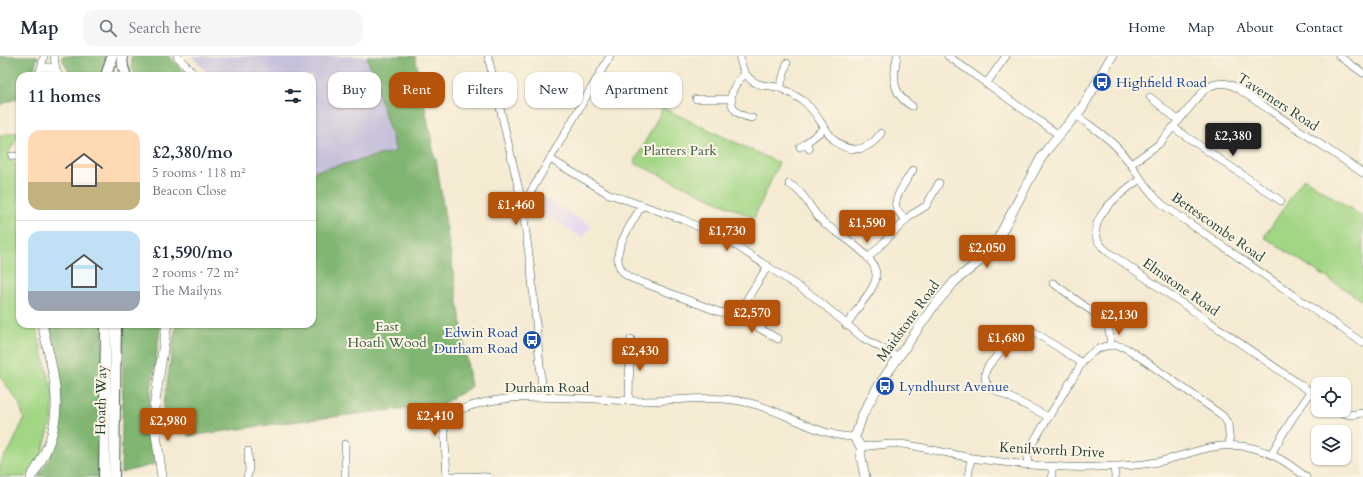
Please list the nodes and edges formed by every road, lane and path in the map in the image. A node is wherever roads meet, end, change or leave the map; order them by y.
1 (44, 56) edge
2 (54, 56) edge
3 (112, 56) edge
4 (122, 56) edge
5 (178, 56) edge
6 (488, 56) edge
7 (610, 56) edge
8 (740, 56) edge
9 (897, 56) edge
10 (1006, 56) edge
11 (1112, 56) edge
12 (1339, 56) edge
13 (952, 57) edge
14 (779, 60) dead end
15 (40, 72) edge
16 (42, 72) edge
17 (55, 72) edge
18 (57, 72) edge
19 (107, 72) edge
20 (125, 72) edge
21 (192, 72) edge
22 (491, 72) edge
23 (1363, 73) edge
24 (745, 74) junction
25 (986, 84) junction
26 (780, 88) junction
27 (1150, 97) dead end
28 (696, 99) dead end
29 (731, 99) junction
30 (912, 106) dead end
31 (500, 108) edge
32 (1076, 115) junction
33 (752, 118) dead end
34 (1179, 121) junction
35 (825, 128) junction
36 (1174, 128) junction
37 (1059, 135) junction
38 (881, 138) dead end
39 (805, 146) dead end
40 (12, 156) dead end
41 (16, 156) edge
42 (550, 159) junction
43 (1131, 164) junction
44 (913, 170) dead end
45 (1363, 173) edge
46 (1140, 180) junction
47 (939, 183) dead end
48 (789, 184) dead end
49 (1281, 201) dead end
50 (522, 203) junction
51 (642, 205) junction
52 (906, 220) junction
53 (868, 258) junction
54 (768, 266) junction
55 (1053, 283) dead end
56 (740, 310) junction
57 (846, 325) junction
58 (43, 328) edge
59 (106, 328) edge
60 (116, 328) edge
61 (166, 328) edge
62 (631, 339) dead end
63 (778, 339) dead end
64 (1363, 343) edge
65 (1111, 345) junction
66 (898, 357) junction
67 (1082, 363) junction
68 (1311, 392) joint
69 (543, 397) junction
70 (629, 401) junction
71 (1363, 413) edge
72 (1351, 415) edge
73 (1048, 418) junction
74 (854, 437) junction
75 (345, 444) dead end
76 (1230, 445) junction
77 (861, 447) junction
78 (248, 451) dead end
79 (1271, 454) junction
80 (971, 458) junction
81 (1027, 464) junction
82 (1052, 466) junction
83 (1114, 466) junction
84 (31, 477) edge
85 (104, 477) edge
86 (114, 477) edge
87 (162, 477) edge
88 (247, 477) edge
89 (345, 477) edge
90 (447, 477) edge
91 (487, 477) edge
92 (866, 477) edge
93 (968, 477) edge
94 (1052, 477) edge
95 (1115, 477) edge
96 (1306, 477) edge

1 - 15 street
2 - 18 street
3 - 19 main road
4 - 20 main road
5 - 21 street
6 - 22 street
7 - 42 street
8 - 24 street
9 - 30 street
10 - 25 street
11 - 32 street, Maidstone Road
12 - 23 street
13 - 25 street
14 - 26 street
16 - 17 street
24 - 26 street
24 - 29 street
25 - 37 street
26 - 35 street
27 - 34 street
28 - 29 street
29 - 33 street
31 - 50 street
32 - 37 street, Maidstone Road
32 - 43 street, Bettescombe Road
34 - 36 street, Taverners Road
34 - 45 street, Taverners Road
35 - 38 street
35 - 39 street
36 - 43 street, Taverners Road
36 - 49 street
37 - 66 street, Maidstone Road
40 - 41 street
42 - 50 street
42 - 51 street
43 - 46 street, Bettescombe Road
44 - 52 street
46 - 64 street, Bettescombe Road
46 - 68 street, Elmstone Road
47 - 52 street
48 - 53 street
50 - 69 street
51 - 54 street
51 - 56 street
52 - 53 street
53 - 57 street
54 - 56 street
54 - 57 street
55 - 65 street
56 - 63 street
57 - 66 street
58 - 84 street
59 - 85 main road, Hoath Way
60 - 86 main road, Hoath Way
61 - 87 street
62 - 70 street
65 - 67 street
65 - 76 street
66 - 74 street, Maidstone Road
67 - 73 street
67 - 73 street
68 - 79 street
69 - 70 street, Durham Road
69 - 90 street, Durham Road
70 - 74 street, Durham Road
71 - 72 street
73 - 81 street
74 - 77 street
75 - 89 street
76 - 79 street, Kenilworth Drive
76 - 83 street, Kenilworth Drive
77 - 80 street, Kenilworth Drive
77 - 92 street
78 - 88 street
79 - 96 street, Kenilworth Drive
80 - 81 street, Kenilworth Drive
80 - 93 street
81 - 82 street, Kenilworth Drive
82 - 83 street, Kenilworth Drive
82 - 94 street
83 - 95 street
90 - 91 street

